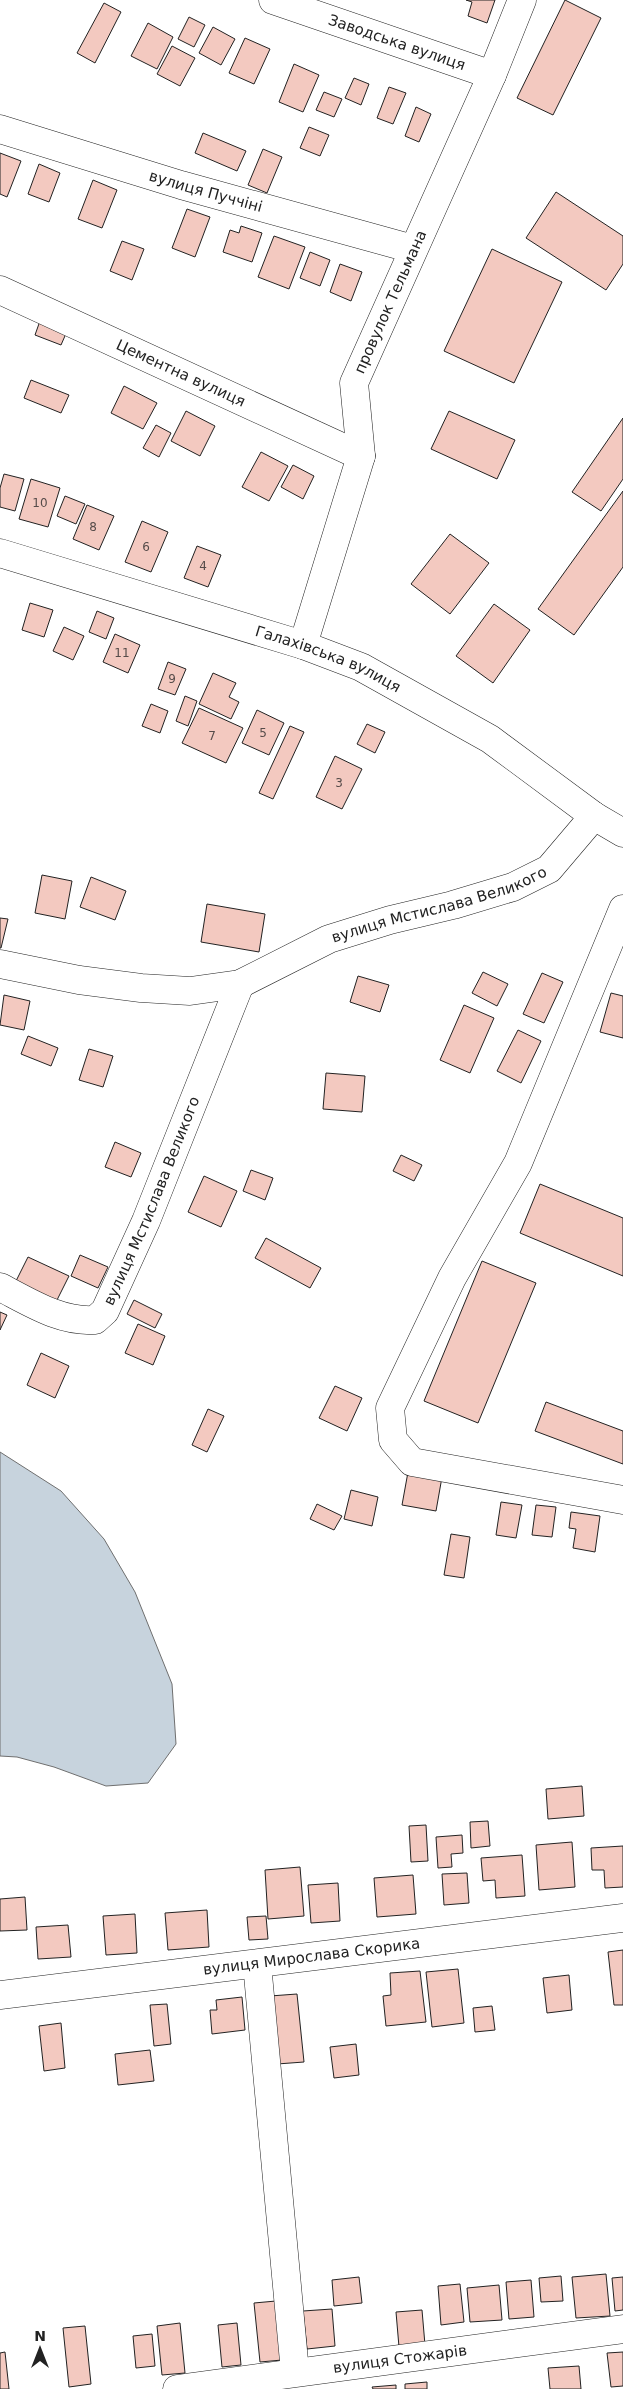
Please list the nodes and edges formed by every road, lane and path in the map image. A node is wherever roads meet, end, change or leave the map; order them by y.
1 (273, 0) edge
2 (522, 0) edge
3 (492, 75) junction
4 (0, 129) edge
5 (413, 249) junction
6 (0, 290) edge
7 (360, 456) junction
8 (0, 553) edge
9 (303, 645) junction
10 (594, 816) junction
11 (623, 833) edge
12 (623, 909) edge
13 (0, 964) edge
14 (240, 984) junction
15 (0, 1287) edge
16 (623, 1500) edge
17 (623, 1918) edge
18 (256, 1964) junction
19 (0, 1995) edge
20 (623, 2329) edge
21 (295, 2372) junction
22 (176, 2389) edge

1 - 3 street, Заводська вулиця
2 - 3 street, провулок Тельмана
3 - 5 street, провулок Тельмана
4 - 5 street, вулиця Пуччіні
5 - 7 street, провулок Тельмана
6 - 7 street, Цементна вулиця
7 - 9 street, провулок Тельмана
8 - 9 street, Галахівська вулиця
9 - 10 street, Галахівська вулиця
10 - 11 street, Галахівська вулиця
10 - 14 street, вулиця Мстислава Великого
12 - 16 street
13 - 14 street, вулиця Мстислава Великого
14 - 15 street, вулиця Мстислава Великого
17 - 18 street, вулиця Мирослава Скорика
18 - 19 street, вулиця Мирослава Скорика
18 - 21 street
20 - 21 street, вулиця Стожарів
21 - 22 street, вулиця Стожарів

